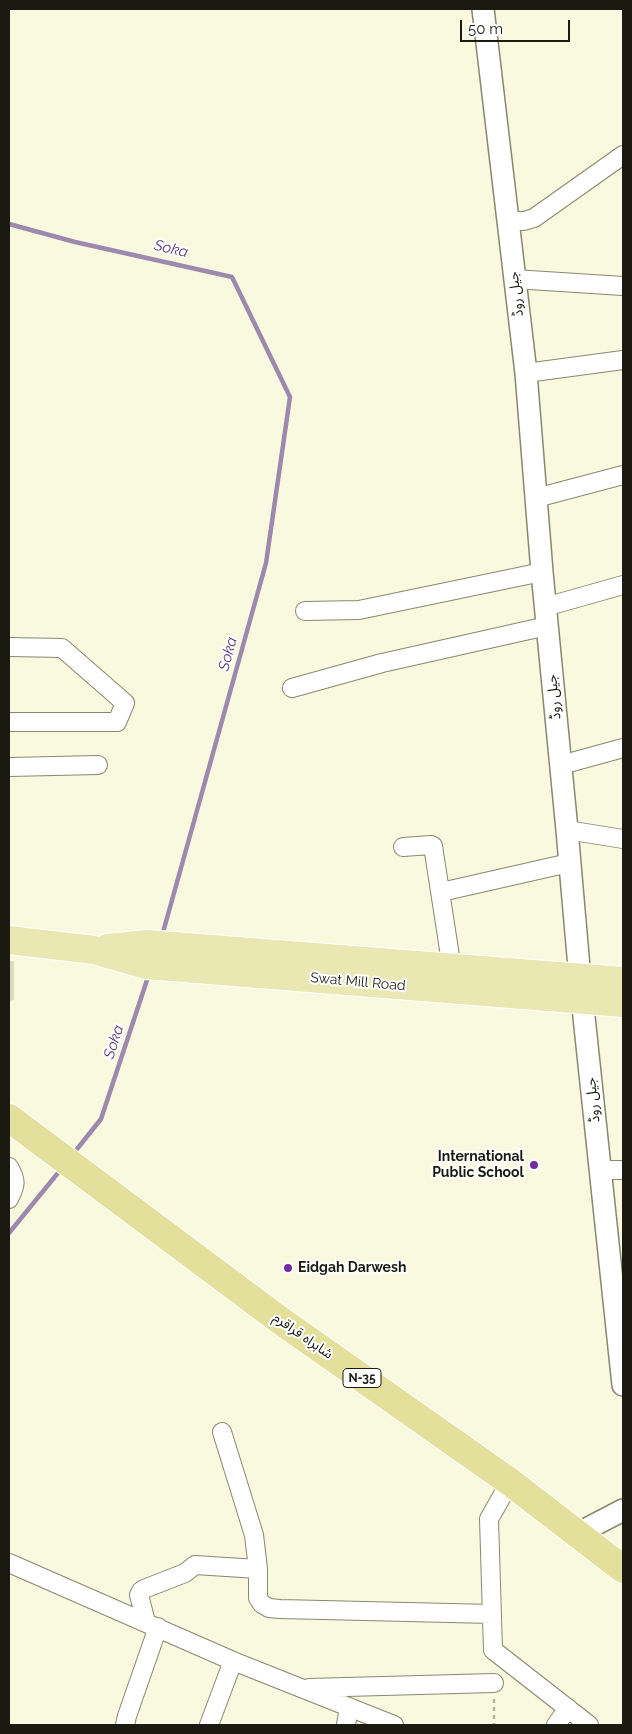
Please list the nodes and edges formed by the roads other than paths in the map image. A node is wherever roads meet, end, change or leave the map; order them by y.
1 (483, 9) edge
2 (623, 155) edge
3 (508, 220) junction
4 (514, 279) junction
5 (623, 286) edge
6 (623, 360) edge
7 (526, 373) junction
8 (623, 475) edge
9 (536, 498) junction
10 (542, 572) junction
11 (623, 585) edge
12 (305, 611) dead end
13 (546, 617) junction
14 (9, 647) edge
15 (292, 688) dead end
16 (9, 722) edge
17 (623, 748) edge
18 (98, 765) dead end
19 (561, 765) junction
20 (9, 767) edge
21 (567, 830) junction
22 (623, 839) edge
23 (403, 847) dead end
24 (569, 863) junction
25 (441, 892) junction
26 (9, 940) edge
27 (206, 959) junction
28 (452, 968) junction
29 (623, 981) edge
30 (581, 989) junction
31 (623, 1003) edge
32 (9, 1118) edge
33 (9, 1167) edge
34 (600, 1170) junction
35 (623, 1170) edge
36 (9, 1199) edge
37 (623, 1386) edge
38 (222, 1432) dead end
39 (510, 1482) junction
40 (623, 1510) edge
41 (577, 1534) junction
42 (9, 1563) edge
43 (258, 1569) junction
44 (623, 1569) edge
45 (492, 1614) junction
46 (152, 1625) junction
47 (233, 1661) junction
48 (494, 1683) dead end
49 (302, 1688) junction
50 (349, 1707) junction
51 (568, 1708) junction
52 (125, 1725) edge
53 (209, 1725) edge
54 (346, 1725) edge
55 (394, 1725) edge
56 (556, 1725) edge
57 (589, 1725) edge

1 - 3 street, جیل روڈ
2 - 3 street
3 - 4 street, جیل روڈ
4 - 5 street
4 - 7 street, جیل روڈ
6 - 7 street
7 - 9 street, جیل روڈ
8 - 9 street
9 - 10 street, جیل روڈ
10 - 12 street
10 - 13 street, جیل روڈ
11 - 13 street
13 - 15 street
13 - 19 street, جیل روڈ
14 - 16 street
17 - 19 street
18 - 20 street
19 - 21 street, جیل روڈ
21 - 22 street
21 - 24 street, جیل روڈ
23 - 25 street
24 - 25 street
24 - 30 street, جیل روڈ
25 - 28 street
26 - 27 main road, Swat Mill Road
27 - 28 main road, Swat Mill Road
27 - 30 main road, Swat Mill Road
28 - 30 main road, Swat Mill Road
29 - 30 main road, Swat Mill Road
30 - 31 main road, Swat Mill Road
30 - 34 street, جیل روڈ
32 - 39 highway, شاہراہ قراقرم / N-35
33 - 36 street
34 - 35 street
34 - 37 street, جیل روڈ
38 - 43 street
39 - 41 highway, شاہراہ قراقرم / N-35
39 - 45 street
40 - 41 street
41 - 44 highway, شاہراہ قراقرم / N-35
42 - 46 street
43 - 45 street
43 - 46 street
45 - 51 street
46 - 47 street
46 - 52 street
47 - 49 street
47 - 53 street
48 - 49 street
49 - 50 street
50 - 54 street
50 - 55 street
51 - 56 street
51 - 57 street

